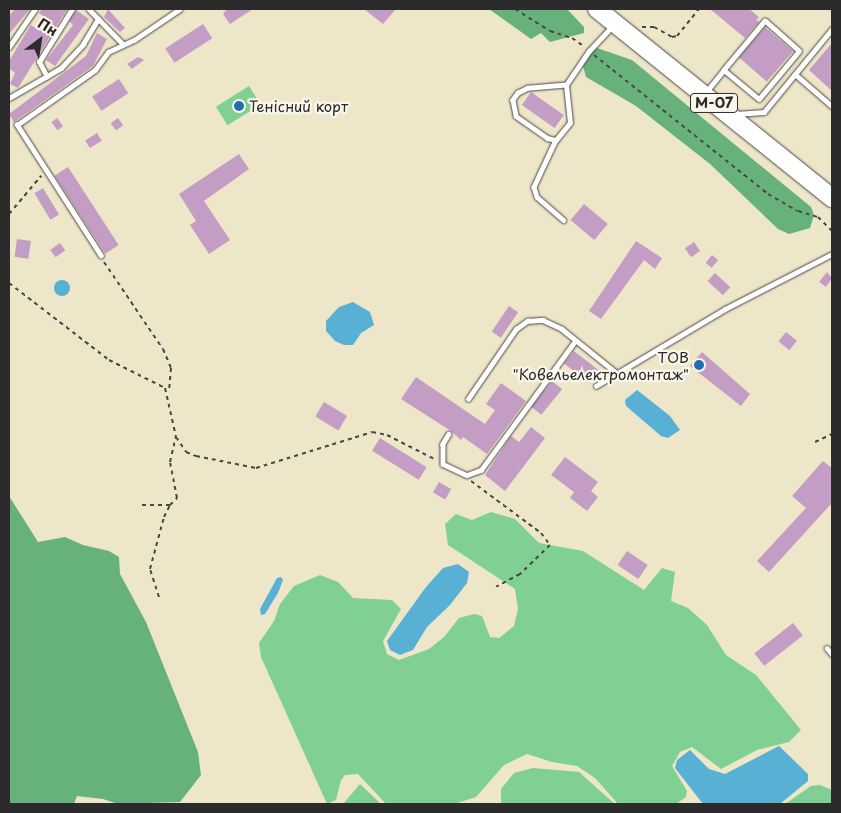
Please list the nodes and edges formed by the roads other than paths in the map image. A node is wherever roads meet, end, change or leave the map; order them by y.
1 (35, 9) edge
2 (72, 9) edge
3 (89, 9) edge
4 (180, 9) edge
5 (597, 9) edge
6 (98, 19) junction
7 (615, 23) junction
8 (832, 29) edge
9 (123, 44) junction
10 (9, 47) edge
11 (724, 70) junction
12 (795, 74) junction
13 (47, 77) junction
14 (566, 85) junction
15 (704, 95) junction
16 (9, 98) edge
17 (832, 106) edge
18 (728, 114) junction
19 (556, 140) junction
20 (832, 198) edge
21 (563, 220) dead end
22 (832, 254) edge
23 (101, 256) road end
24 (575, 341) junction
25 (618, 374) junction
26 (596, 386) dead end
27 (468, 399) dead end
28 (449, 434) dead end
29 (827, 648) dead end
30 (832, 654) edge

1 - 10 lane
2 - 13 lane
3 - 6 lane
4 - 9 lane
5 - 7 highway, М-07
6 - 9 lane
6 - 13 lane
7 - 14 lane
7 - 15 highway, М-07
8 - 12 lane
9 - 23 lane
11 - 11 lane
11 - 15 lane
12 - 17 lane
12 - 18 lane
13 - 16 lane
14 - 19 lane
14 - 19 lane
15 - 18 highway, М-07
18 - 20 highway, М-07
19 - 21 lane
22 - 25 lane
24 - 25 lane
24 - 27 lane
24 - 28 lane
25 - 26 lane
29 - 30 lane

